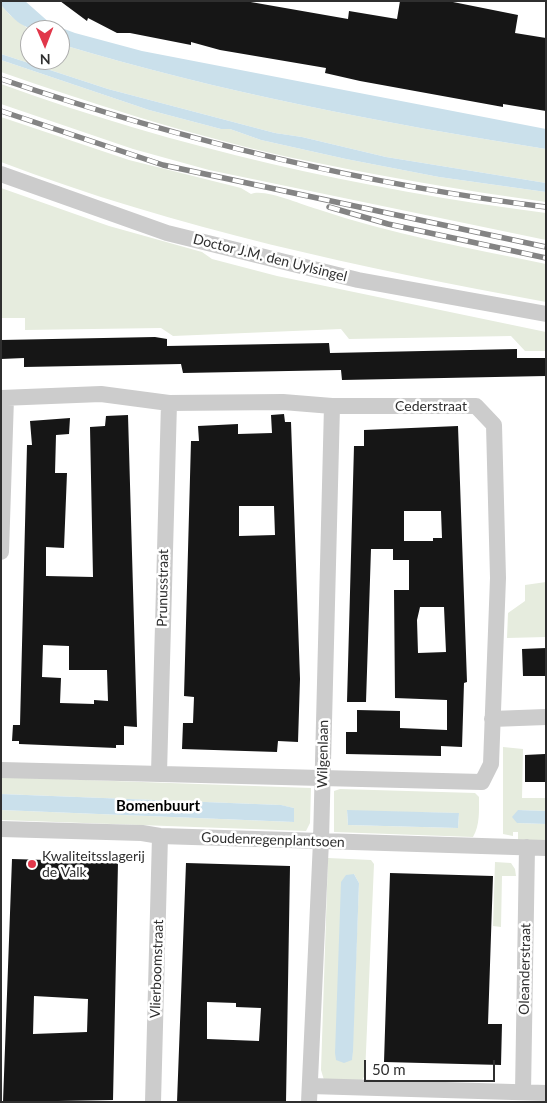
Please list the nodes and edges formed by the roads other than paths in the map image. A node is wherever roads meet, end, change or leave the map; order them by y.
1 (1, 174) edge
2 (546, 314) edge
3 (3, 398) edge
4 (169, 403) junction
5 (332, 406) junction
6 (1, 552) edge
7 (546, 717) edge
8 (492, 718) junction
9 (1, 770) edge
10 (159, 773) junction
11 (322, 777) junction
12 (1, 829) edge
13 (160, 836) junction
14 (321, 841) junction
15 (527, 847) junction
16 (546, 848) edge
17 (523, 1092) junction
18 (546, 1092) edge
19 (310, 1094) edge
20 (445, 1096) edge
21 (153, 1102) edge

1 - 2 street, Doctor J.M. den Uylsingel
3 - 4 street, Cederstraat
3 - 6 street
4 - 5 street, Cederstraat
4 - 10 street, Prunusstraat
5 - 8 street, Cederstraat
5 - 11 street, Wilgenlaan
7 - 8 street
8 - 11 street, Cederstraat
9 - 10 street
10 - 11 street
11 - 14 street, Wilgenlaan
12 - 13 street, Goudenregenplantsoen
13 - 14 street, Goudenregenplantsoen
13 - 21 street, Vlierboomstraat
14 - 15 street, Goudenregenplantsoen
14 - 19 street, Wilgenlaan
15 - 16 street, Goudenregenplantsoen
15 - 17 street, Oleanderstraat
17 - 18 street
17 - 20 street
19 - 20 street

